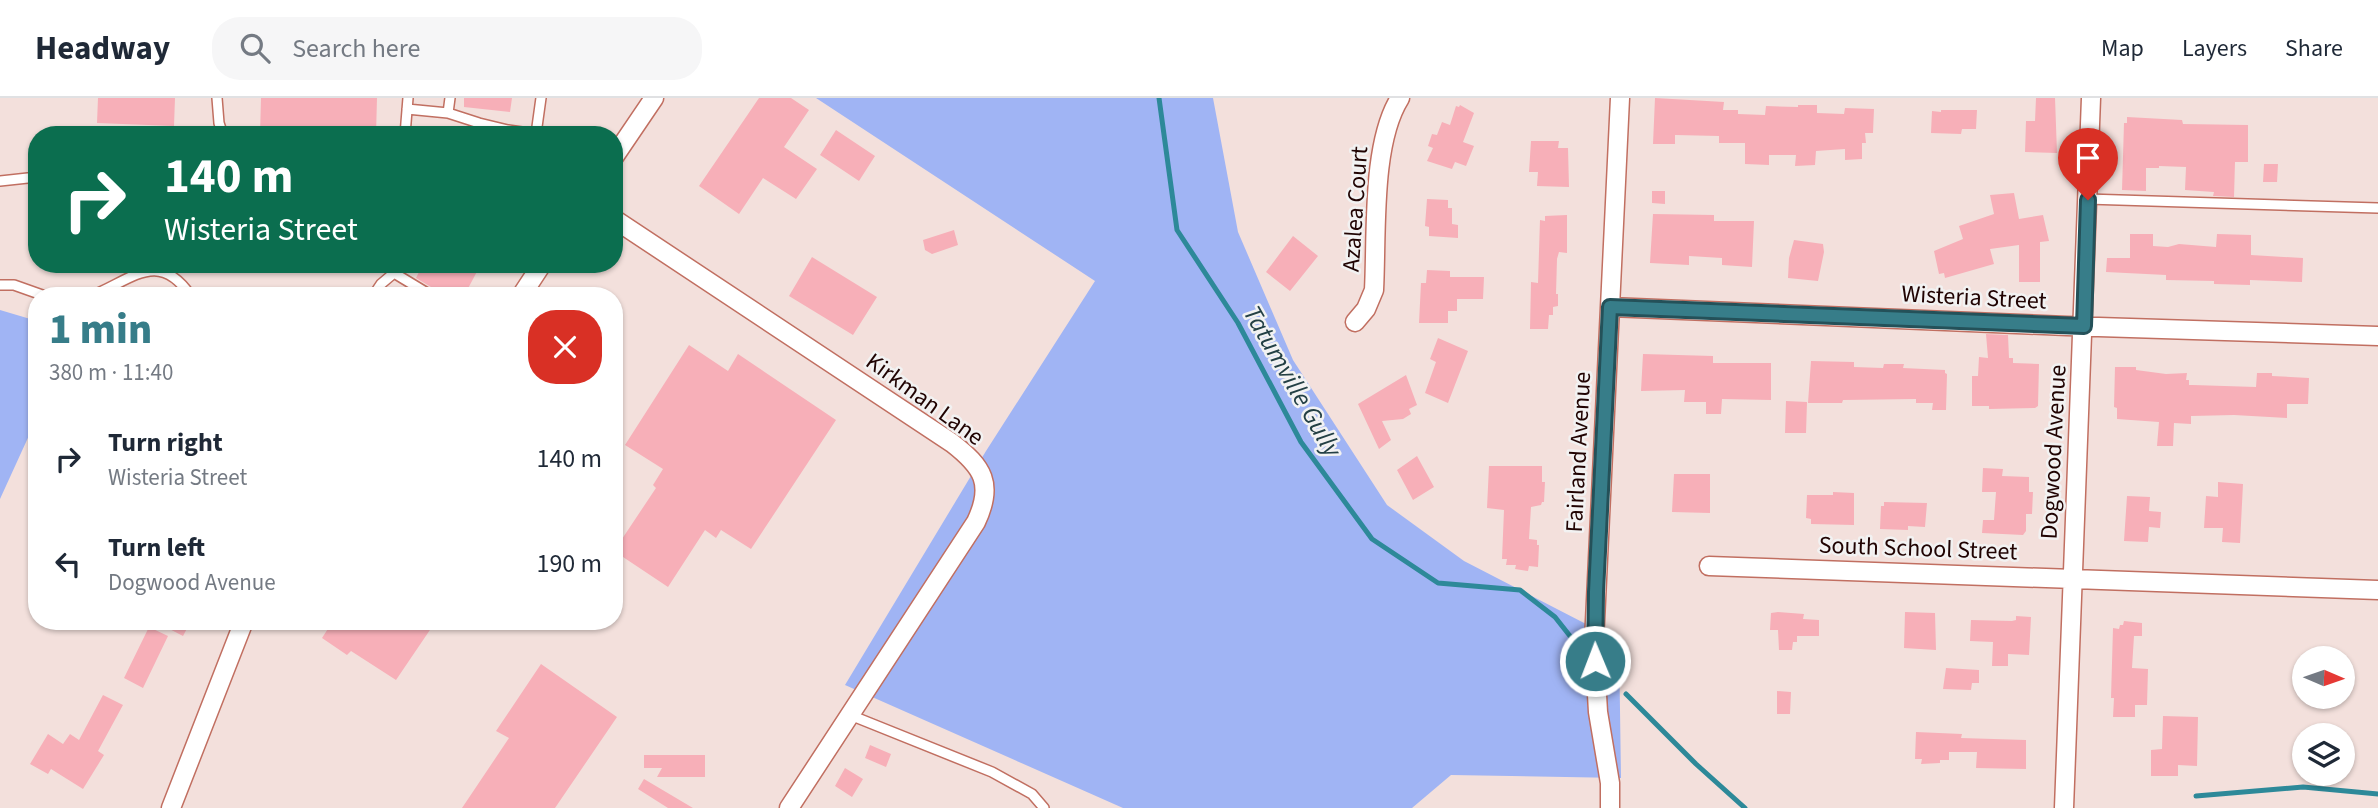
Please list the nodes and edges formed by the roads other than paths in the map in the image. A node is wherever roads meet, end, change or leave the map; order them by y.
1 (217, 98) edge
2 (408, 98) edge
3 (450, 98) edge
4 (541, 98) edge
5 (654, 98) edge
6 (1400, 98) edge
7 (1620, 98) edge
8 (2091, 98) edge
9 (407, 109) junction
10 (448, 113) junction
11 (220, 126) edge
12 (406, 126) edge
13 (489, 126) edge
14 (537, 126) edge
15 (623, 144) edge
16 (28, 178) edge
17 (0, 181) edge
18 (2088, 200) junction
19 (2378, 208) edge
20 (623, 225) edge
21 (140, 273) edge
22 (170, 273) edge
23 (392, 273) edge
24 (401, 273) edge
25 (0, 285) edge
26 (110, 287) edge
27 (183, 287) edge
28 (379, 287) edge
29 (420, 287) edge
30 (28, 290) edge
31 (1610, 307) junction
32 (1355, 322) dead end
33 (2084, 326) junction
34 (2378, 336) edge
35 (1709, 566) dead end
36 (2072, 578) junction
37 (2378, 590) edge
38 (240, 630) edge
39 (848, 714) junction
40 (171, 808) edge
41 (789, 808) edge
42 (1044, 808) edge
43 (1610, 808) edge
44 (2064, 808) edge

1 - 11 lane
2 - 9 lane
3 - 10 lane
4 - 14 lane
5 - 15 street
6 - 32 street, Azalea Court
7 - 31 street, Fairland Avenue
8 - 18 street, Dogwood Avenue
9 - 10 lane
9 - 12 lane
10 - 13 lane
16 - 17 lane
18 - 19 lane
18 - 33 street, Dogwood Avenue
20 - 39 street, Kirkman Lane
21 - 26 lane
22 - 27 lane
23 - 28 lane
24 - 29 lane
25 - 30 lane
31 - 33 street, Wisteria Street
31 - 43 street, Fairland Avenue
33 - 34 street, Wisteria Street
33 - 36 street, Dogwood Avenue
35 - 36 street, South School Street
36 - 37 street, South School Street
36 - 44 street, Dogwood Avenue
38 - 40 street
39 - 41 street, Kirkman Lane
39 - 42 lane

